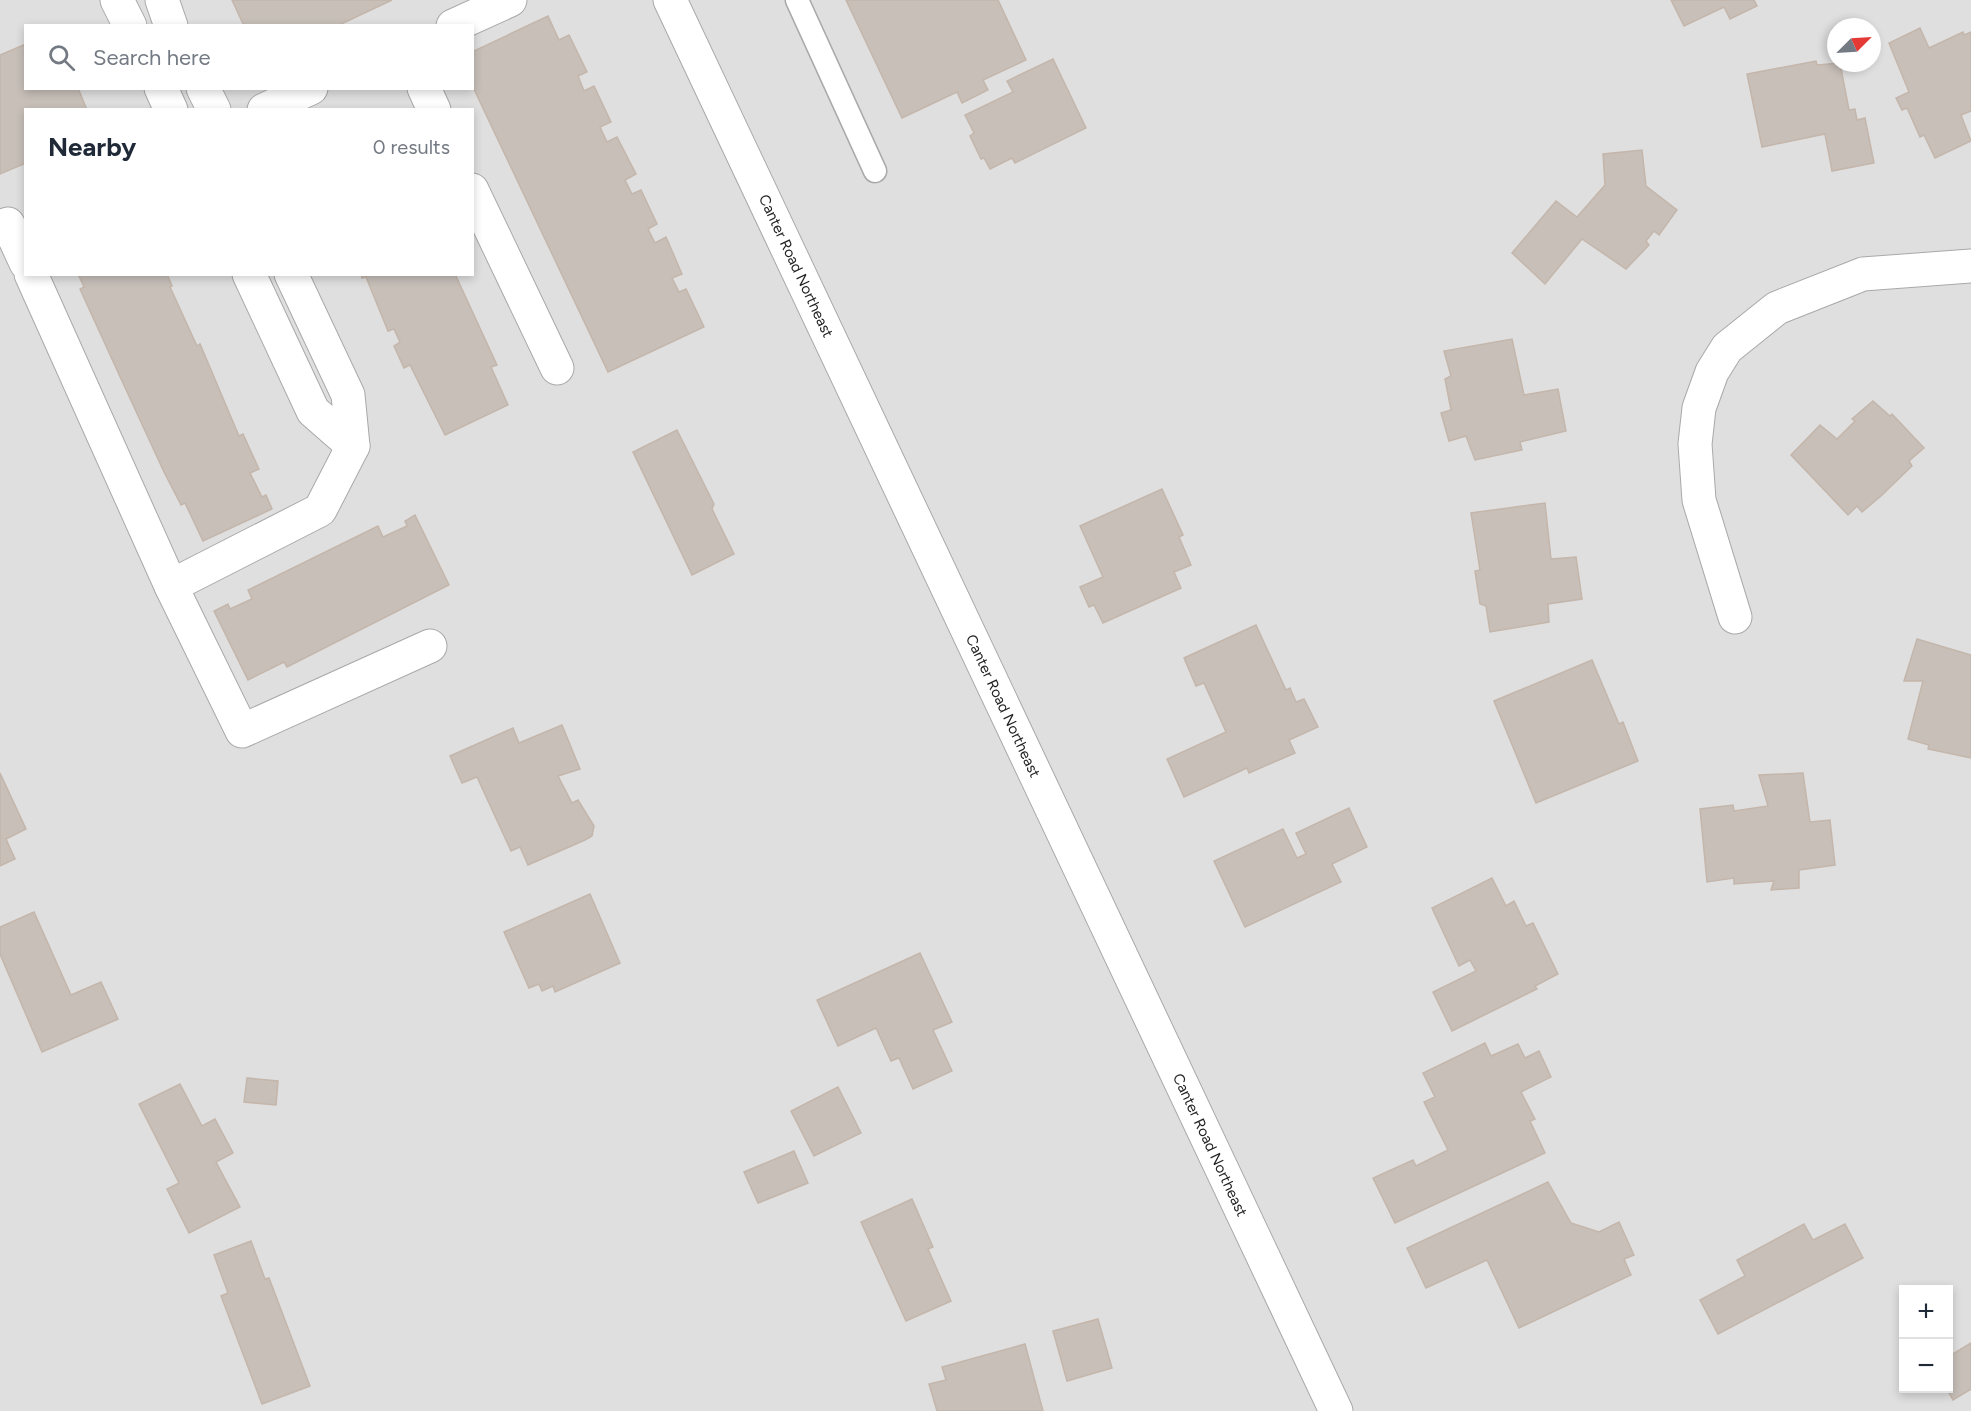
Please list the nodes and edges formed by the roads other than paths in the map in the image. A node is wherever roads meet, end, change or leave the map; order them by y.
1 (117, 0) edge
2 (162, 0) edge
3 (510, 0) edge
4 (670, 0) edge
5 (797, 0) edge
6 (129, 24) edge
7 (170, 24) edge
8 (457, 24) edge
9 (162, 90) edge
10 (204, 90) edge
11 (307, 90) edge
12 (425, 90) edge
13 (170, 108) edge
14 (212, 108) edge
15 (268, 108) edge
16 (433, 108) edge
17 (875, 171) dead end
18 (474, 194) edge
19 (11, 223) edge
20 (24, 258) edge
21 (1971, 267) edge
22 (32, 276) edge
23 (250, 276) edge
24 (292, 276) edge
25 (557, 368) dead end
26 (353, 446) junction
27 (171, 586) junction
28 (1735, 617) dead end
29 (430, 646) dead end
30 (1336, 1411) edge

1 - 6 street
2 - 7 street
3 - 8 street
4 - 30 street, Canter Road Northeast
5 - 17 lane
9 - 13 street
10 - 14 street
11 - 15 street
12 - 16 street
18 - 25 street
19 - 20 street
21 - 28 street
22 - 27 street
23 - 26 street
24 - 26 street
26 - 27 street
27 - 29 street

